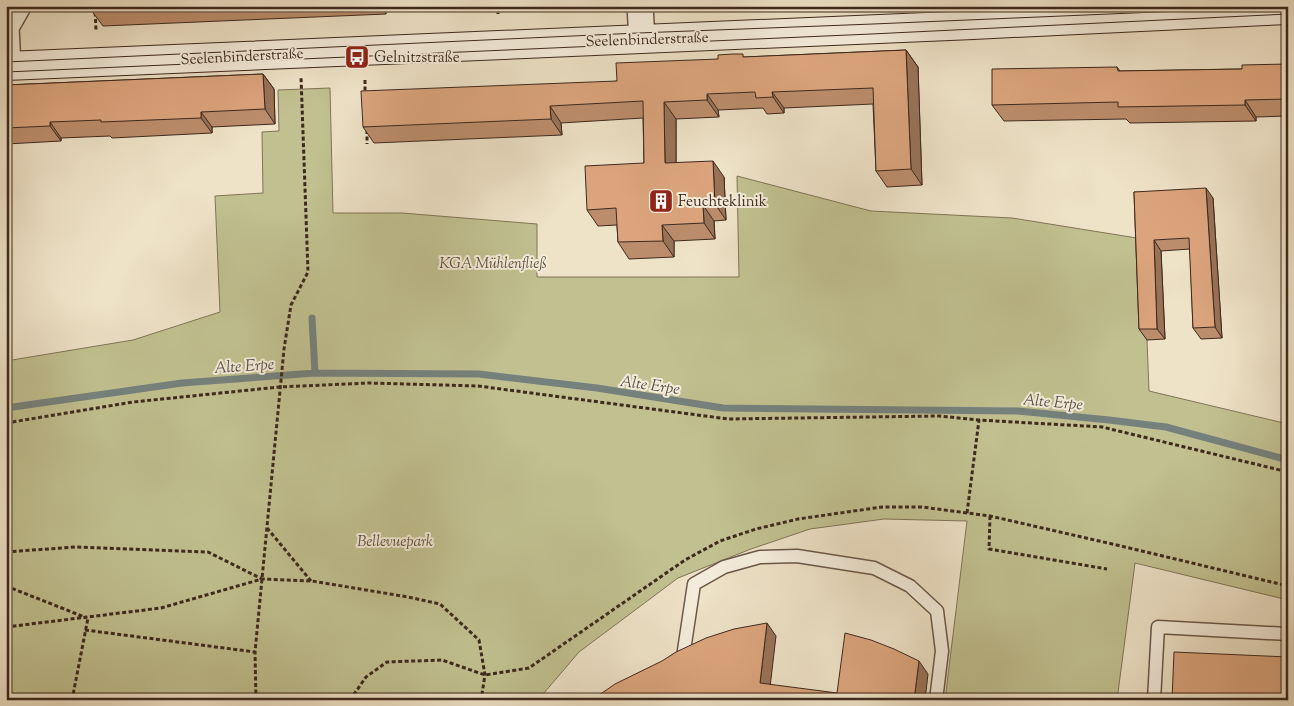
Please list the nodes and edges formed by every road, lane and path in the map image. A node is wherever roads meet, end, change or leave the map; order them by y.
1 (18, 6) edge
2 (95, 6) edge
3 (498, 6) edge
4 (640, 6) edge
5 (1288, 10) edge
6 (498, 14) dead end
7 (96, 31) edge
8 (642, 39) junction
9 (7, 66) edge
10 (365, 80) dead end
11 (302, 83) dead end
12 (366, 99) edge
13 (367, 126) edge
14 (367, 144) edge
15 (279, 387) junction
16 (979, 420) junction
17 (6, 423) edge
18 (1288, 472) edge
19 (990, 516) junction
20 (267, 527) junction
21 (6, 552) edge
22 (1107, 569) dead end
23 (262, 579) junction
24 (312, 581) junction
25 (6, 586) edge
26 (1288, 586) edge
27 (88, 618) junction
28 (6, 627) edge
29 (85, 630) junction
30 (1288, 634) edge
31 (255, 652) junction
32 (670, 664) edge
33 (484, 675) junction
34 (72, 700) edge
35 (256, 700) edge
36 (350, 700) edge
37 (482, 700) edge
38 (936, 700) edge
39 (1154, 700) edge

1 - 9 street
2 - 7 path
3 - 6 path
4 - 8 street
5 - 8 street, Seelenbinderstraße
8 - 9 street, Seelenbinderstraße
10 - 12 path
11 - 15 path
13 - 14 path
15 - 16 path
15 - 17 path
15 - 20 path
16 - 18 path
16 - 19 path
19 - 22 path
19 - 26 path
20 - 23 path
20 - 24 path
21 - 23 path
23 - 24 path
23 - 27 path
23 - 31 path
24 - 33 path
25 - 27 path
27 - 28 path
27 - 29 path
29 - 31 path
29 - 34 path
30 - 39 lane
31 - 35 path
32 - 38 lane
33 - 36 path
33 - 37 path

